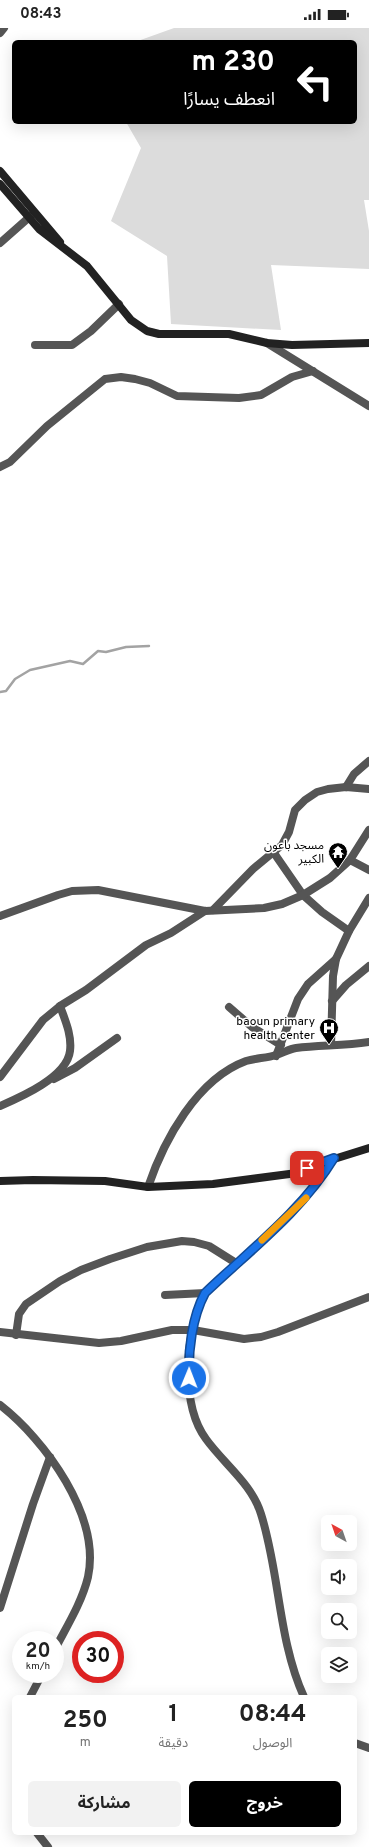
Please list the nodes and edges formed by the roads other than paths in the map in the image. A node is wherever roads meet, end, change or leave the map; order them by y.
1 (4, 28) edge
2 (0, 33) edge
3 (0, 171) edge
4 (0, 184) edge
5 (32, 215) junction
6 (0, 243) edge
7 (119, 304) junction
8 (267, 343) junction
9 (369, 343) edge
10 (35, 345) dead end
11 (313, 371) junction
12 (369, 406) edge
13 (0, 467) edge
14 (369, 761) edge
15 (346, 787) junction
16 (369, 789) edge
17 (369, 830) edge
18 (274, 853) junction
19 (350, 860) junction
20 (369, 870) edge
21 (303, 895) junction
22 (369, 898) edge
23 (204, 910) junction
24 (213, 910) junction
25 (0, 916) edge
26 (349, 931) junction
27 (336, 959) junction
28 (369, 966) edge
29 (332, 1001) junction
30 (60, 1006) junction
31 (229, 1007) dead end
32 (117, 1038) dead end
33 (369, 1042) edge
34 (281, 1046) junction
35 (332, 1046) junction
36 (276, 1056) junction
37 (0, 1077) edge
38 (46, 1083) junction
39 (0, 1106) edge
40 (369, 1148) edge
41 (334, 1158) junction
42 (10, 1180) junction
43 (0, 1181) edge
44 (0, 1185) edge
45 (148, 1187) junction
46 (236, 1263) junction
47 (205, 1293) junction
48 (165, 1295) dead end
49 (369, 1297) edge
50 (193, 1330) junction
51 (0, 1332) edge
52 (16, 1335) junction
53 (0, 1405) edge
54 (50, 1457) junction
55 (0, 1608) edge
56 (64, 1631) edge
57 (37, 1683) edge
58 (31, 1695) edge
59 (303, 1695) edge
60 (357, 1743) edge
61 (369, 1748) edge
62 (39, 1835) edge
63 (48, 1847) edge

1 - 2 street
3 - 5 street
4 - 5 street
5 - 6 street
5 - 7 street
7 - 8 street
7 - 10 street
8 - 9 street
8 - 11 street
11 - 12 street
11 - 13 street
14 - 15 street
15 - 16 street
15 - 18 street
17 - 19 street
18 - 21 street
18 - 24 street
19 - 20 street
19 - 21 street
21 - 24 street
21 - 26 street
22 - 26 street
23 - 24 street
23 - 25 street
23 - 30 street
26 - 27 street
27 - 29 street
27 - 34 street
28 - 29 street
29 - 35 street
30 - 37 street
30 - 38 street
31 - 34 street
32 - 38 street
33 - 35 street
34 - 36 street
35 - 36 street
36 - 45 street
38 - 39 street
40 - 41 street
41 - 45 street
41 - 46 street
42 - 43 street
42 - 44 street
42 - 45 street
46 - 47 street
46 - 52 street
47 - 48 street
47 - 50 street
49 - 50 street
50 - 52 street
50 - 59 street
51 - 52 street
53 - 54 street
54 - 55 street
54 - 56 street
57 - 58 street
60 - 61 street
62 - 63 street

